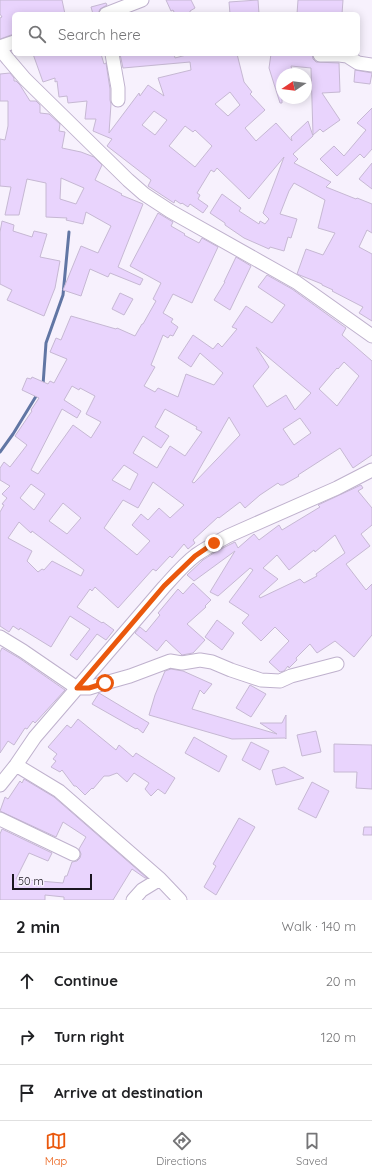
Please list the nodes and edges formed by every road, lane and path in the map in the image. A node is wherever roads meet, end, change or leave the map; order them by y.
1 (142, 0) edge
2 (111, 12) edge
3 (12, 43) edge
4 (0, 48) edge
5 (112, 56) edge
6 (347, 56) edge
7 (372, 65) edge
8 (118, 100) dead end
9 (372, 336) edge
10 (372, 470) edge
11 (0, 637) edge
12 (337, 664) dead end
13 (77, 688) junction
14 (16, 765) junction
15 (0, 785) edge
16 (0, 819) edge
17 (73, 854) dead end
18 (160, 879) junction
19 (133, 900) edge
20 (180, 900) edge

1 - 2 street
3 - 4 street
4 - 9 street
5 - 8 street
6 - 7 street
10 - 13 street
11 - 13 street
12 - 13 street
13 - 14 street
14 - 15 street
14 - 18 street
16 - 17 street
18 - 19 street
18 - 20 street

